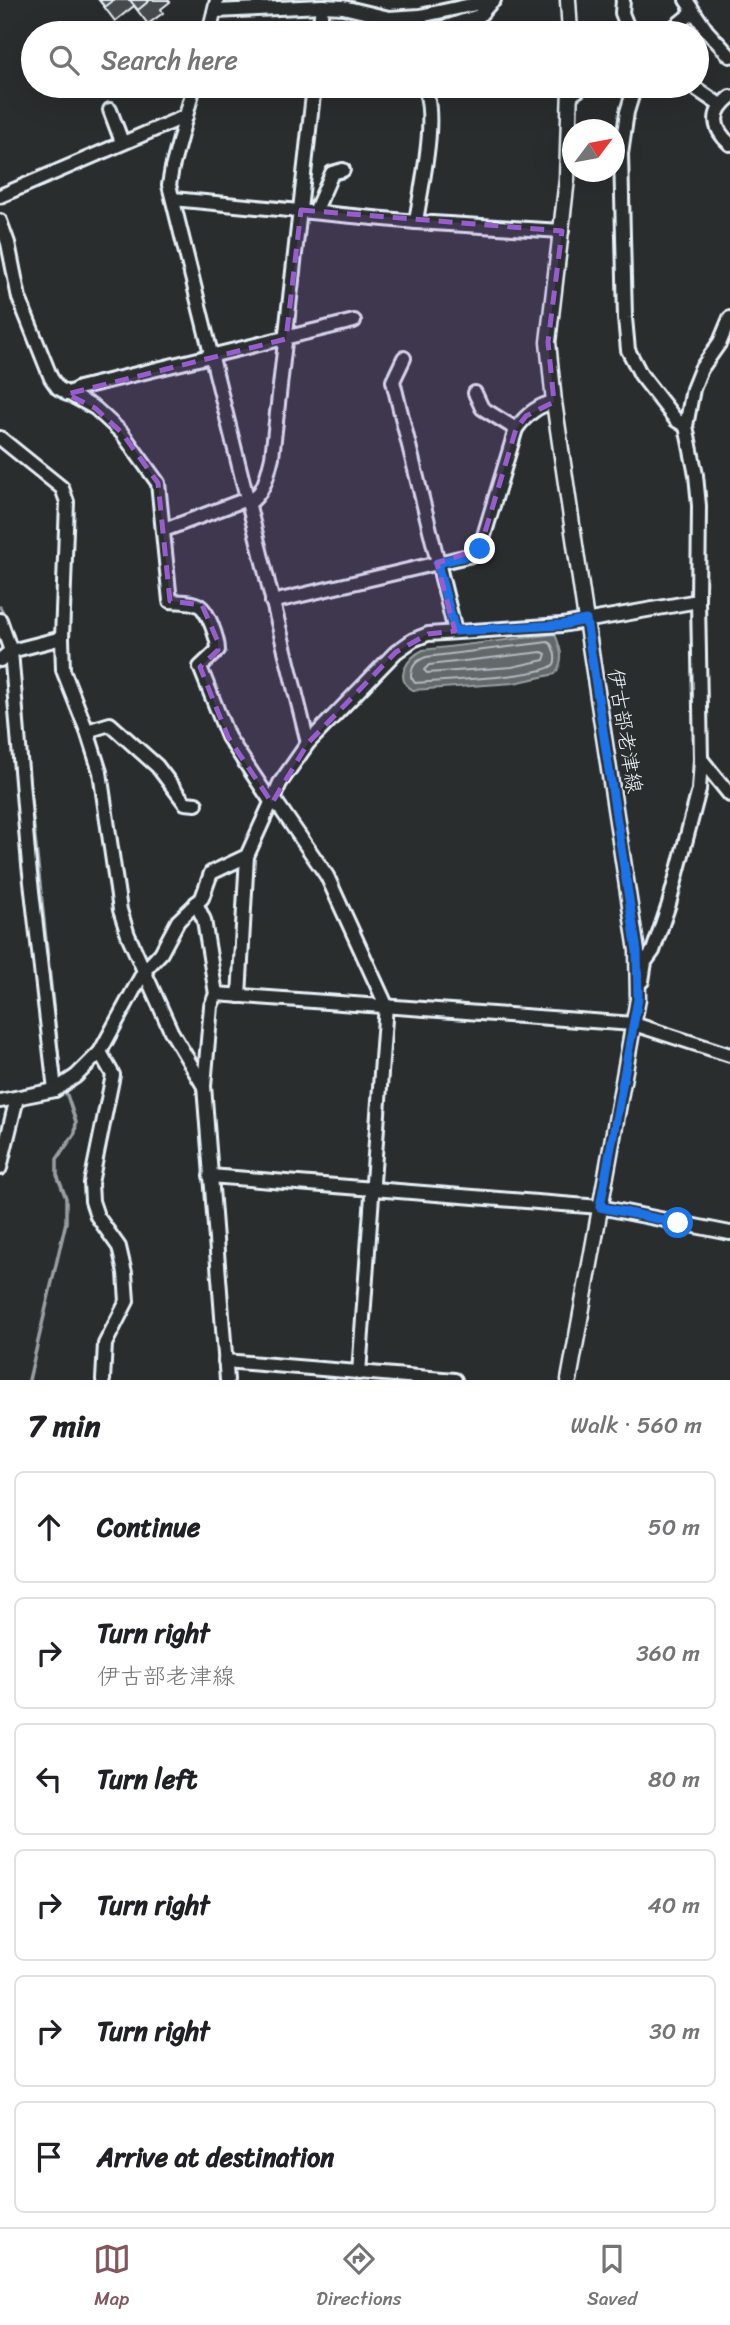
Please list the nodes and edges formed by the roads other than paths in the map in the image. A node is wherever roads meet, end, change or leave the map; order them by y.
1 (493, 0) edge
2 (568, 0) edge
3 (623, 0) edge
4 (216, 6) edge
5 (322, 6) junction
6 (690, 6) edge
7 (320, 21) edge
8 (463, 21) edge
9 (569, 21) edge
10 (625, 21) edge
11 (677, 21) edge
12 (702, 21) edge
13 (709, 30) edge
14 (730, 56) edge
15 (709, 94) edge
16 (191, 98) edge
17 (313, 98) edge
18 (428, 98) edge
19 (570, 98) edge
20 (633, 98) edge
21 (725, 101) edge
22 (110, 110) dead end
23 (186, 116) junction
24 (122, 142) junction
25 (730, 144) edge
26 (343, 170) dead end
27 (0, 196) edge
28 (173, 199) junction
29 (301, 210) junction
30 (316, 212) junction
31 (0, 221) edge
32 (416, 222) junction
33 (562, 231) junction
34 (730, 318) edge
35 (354, 321) dead end
36 (286, 339) junction
37 (211, 356) junction
38 (404, 358) dead end
39 (475, 393) dead end
40 (68, 394) junction
41 (554, 402) junction
42 (686, 426) junction
43 (516, 429) junction
44 (0, 438) edge
45 (247, 502) junction
46 (164, 530) junction
47 (437, 563) junction
48 (698, 601) junction
49 (272, 602) junction
50 (0, 620) edge
51 (586, 620) junction
52 (455, 631) junction
53 (62, 638) junction
54 (11, 651) junction
55 (0, 660) edge
56 (87, 731) junction
57 (308, 743) junction
58 (701, 759) junction
59 (730, 794) edge
60 (273, 801) junction
61 (196, 804) dead end
62 (247, 856) junction
63 (196, 904) junction
64 (144, 971) junction
65 (216, 994) junction
66 (239, 996) junction
67 (638, 999) junction
68 (386, 1005) junction
69 (634, 1024) junction
70 (100, 1052) junction
71 (730, 1055) edge
72 (204, 1086) junction
73 (55, 1090) junction
74 (17, 1098) junction
75 (0, 1101) edge
76 (0, 1168) edge
77 (210, 1176) junction
78 (372, 1189) junction
79 (600, 1207) junction
80 (730, 1233) edge
81 (225, 1361) junction
82 (359, 1373) junction
83 (103, 1380) edge
84 (226, 1380) edge
85 (455, 1380) edge
86 (569, 1380) edge

1 - 5 street
1 - 8 street
2 - 9 main road
3 - 10 street
4 - 5 street
5 - 7 street
6 - 11 street
6 - 12 street
13 - 14 street
15 - 21 street
16 - 23 street
17 - 29 street
18 - 32 street
19 - 33 main road, 伊古部老津線
20 - 42 street
21 - 25 street
22 - 24 street
23 - 24 street
23 - 28 street
24 - 27 street
26 - 30 street
28 - 29 street
28 - 37 street
29 - 30 street
29 - 36 street
30 - 32 street
31 - 40 street
32 - 33 street
33 - 41 main road, 伊古部老津線
34 - 42 street
35 - 36 street
36 - 37 street
36 - 45 street
37 - 40 street
37 - 45 street
38 - 47 street
39 - 43 street
40 - 46 street
41 - 43 street
41 - 51 main road, 伊古部老津線
42 - 48 street
43 - 47 street
44 - 53 street
45 - 46 street
45 - 49 street
46 - 60 street
47 - 49 street
47 - 52 street
48 - 51 street
48 - 58 street
49 - 57 street
50 - 54 street
51 - 52 street
51 - 67 main road, 伊古部老津線
52 - 57 street
53 - 54 street
53 - 56 street
54 - 55 street
54 - 73 street
56 - 61 street
56 - 64 street
57 - 60 street
58 - 59 street
58 - 67 street
60 - 62 street
60 - 68 street
62 - 63 street
62 - 66 street
63 - 64 street
63 - 65 street
64 - 70 street
64 - 72 street
65 - 66 street
65 - 72 street
66 - 68 street
67 - 69 main road, 伊古部老津線
68 - 69 street
68 - 78 street
69 - 71 street
69 - 79 main road, 伊古部老津線
70 - 73 street
70 - 83 street
72 - 77 street
73 - 74 street
74 - 75 street
74 - 76 street
77 - 78 street
77 - 81 street
78 - 79 street
78 - 82 street
79 - 80 street
79 - 86 main road, 伊古部老津線
81 - 82 street
81 - 84 street
82 - 85 street

